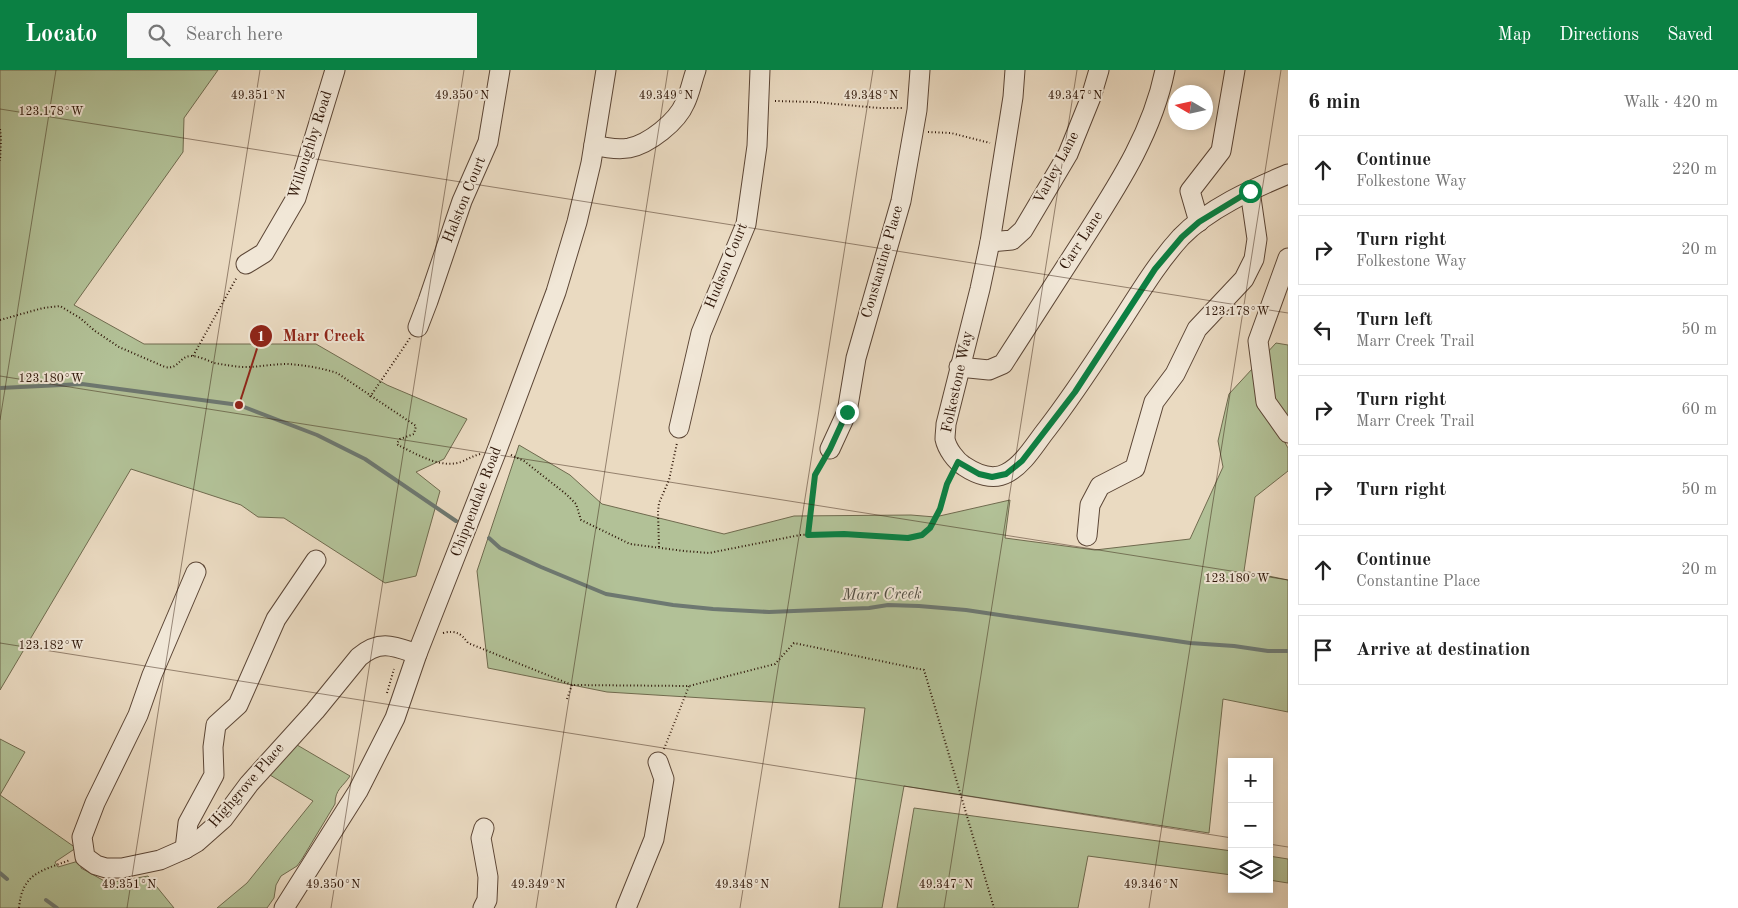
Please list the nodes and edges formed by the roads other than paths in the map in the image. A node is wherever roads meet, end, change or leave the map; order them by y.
1 (335, 70) edge
2 (500, 70) edge
3 (606, 70) edge
4 (696, 70) edge
5 (760, 70) edge
6 (920, 70) edge
7 (1015, 70) edge
8 (1099, 70) edge
9 (1164, 70) edge
10 (1235, 70) edge
11 (594, 145) junction
12 (1288, 174) edge
13 (1250, 191) junction
14 (1199, 222) junction
15 (990, 242) junction
16 (1288, 258) edge
17 (246, 264) road end
18 (418, 326) road end
19 (959, 366) junction
20 (679, 428) road end
21 (1288, 433) edge
22 (830, 449) road end
23 (1087, 536) dead end
24 (316, 560) dead end
25 (196, 572) dead end
26 (417, 654) junction
27 (658, 762) road end
28 (484, 828) dead end
29 (185, 849) junction
30 (284, 908) edge
31 (483, 908) edge
32 (626, 908) edge

1 - 17 street, Willoughby Road
2 - 18 street, Halston Court
3 - 11 street, Chippendale Road
4 - 11 street
5 - 20 street, Hudson Court
6 - 22 street, Constantine Place
7 - 15 street, Folkestone Way
8 - 15 street, Varley Lane
9 - 19 street, Carr Lane
10 - 14 street
11 - 26 street, Chippendale Road
12 - 13 street
13 - 14 street
13 - 23 street
14 - 19 street, Folkestone Way
15 - 19 street, Folkestone Way
16 - 21 street
24 - 29 street
25 - 29 street, Highgrove Place
26 - 29 street, Highgrove Place
26 - 30 street, Chippendale Road
27 - 32 street
28 - 31 street

